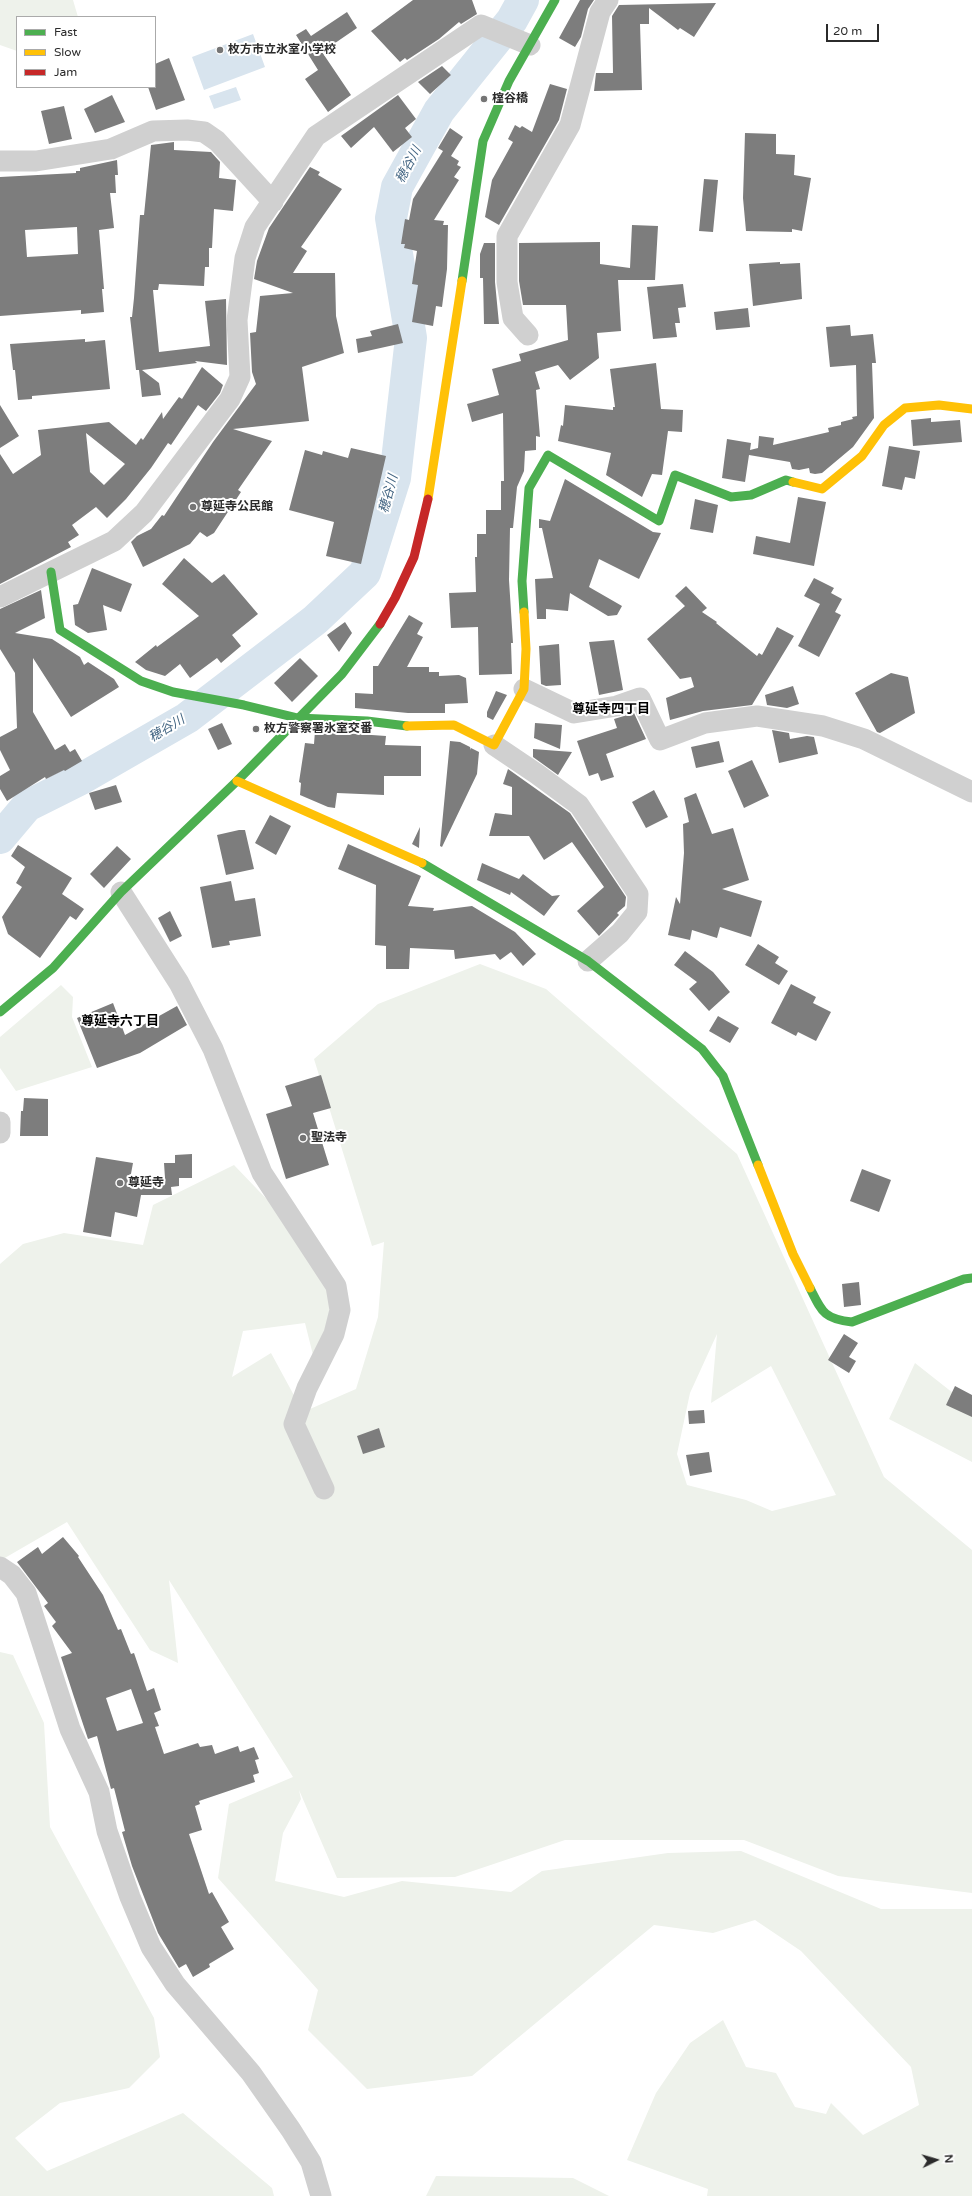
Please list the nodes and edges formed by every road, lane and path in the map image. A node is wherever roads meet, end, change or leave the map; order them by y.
1 (555, 0) edge
2 (608, 0) edge
3 (525, 42) junction
4 (0, 160) edge
5 (273, 202) junction
6 (528, 335) dead end
7 (972, 409) edge
8 (51, 572) junction
9 (0, 597) edge
10 (524, 689) junction
11 (298, 718) junction
12 (494, 745) junction
13 (237, 781) junction
14 (972, 792) edge
15 (121, 892) junction
16 (588, 961) junction
17 (0, 1012) edge
18 (0, 1122) edge
19 (0, 1133) edge
20 (972, 1278) edge
21 (324, 1489) dead end
22 (0, 1567) edge
23 (321, 2196) edge

1 - 3 street
2 - 6 street
3 - 5 street
3 - 11 street
4 - 5 street
5 - 8 street
7 - 10 street
8 - 9 street
8 - 11 street
10 - 12 street
10 - 14 street
11 - 12 street
11 - 13 street
12 - 16 street
13 - 15 street
13 - 16 street
15 - 17 street
15 - 21 street
16 - 20 street
18 - 19 street
22 - 23 street

